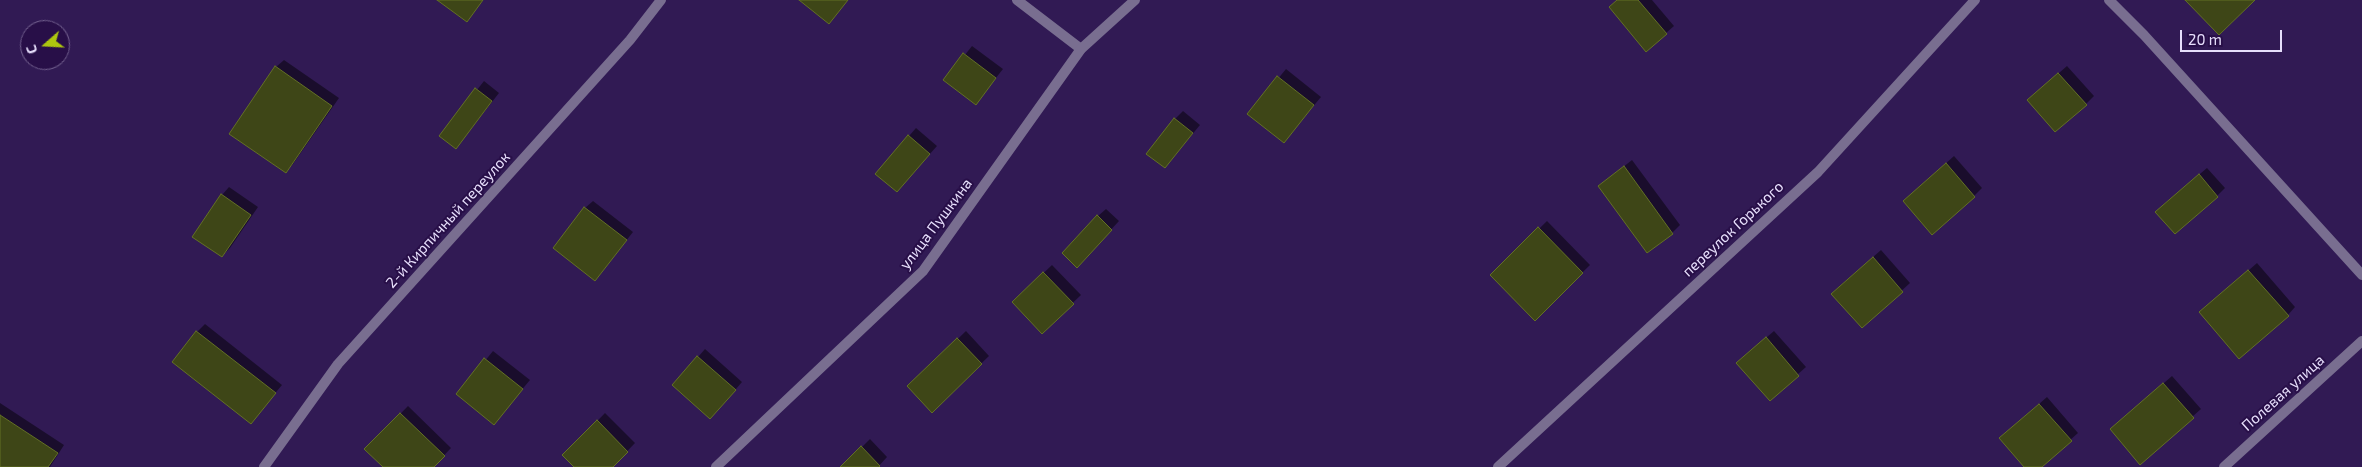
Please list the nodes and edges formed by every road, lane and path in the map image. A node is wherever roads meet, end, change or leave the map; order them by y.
1 (661, 0) edge
2 (1017, 0) edge
3 (1135, 0) edge
4 (1975, 0) edge
5 (2109, 0) edge
6 (1081, 49) junction
7 (2362, 275) edge
8 (2362, 342) edge
9 (264, 467) edge
10 (716, 467) edge
11 (1498, 467) edge
12 (2224, 467) edge

1 - 9 street, 2-й Кирпичный переулок
2 - 6 street
3 - 6 street, улица Пушкина
4 - 11 street, переулок Горького
5 - 7 street
6 - 10 street, улица Пушкина
8 - 12 street, Полевая улица

